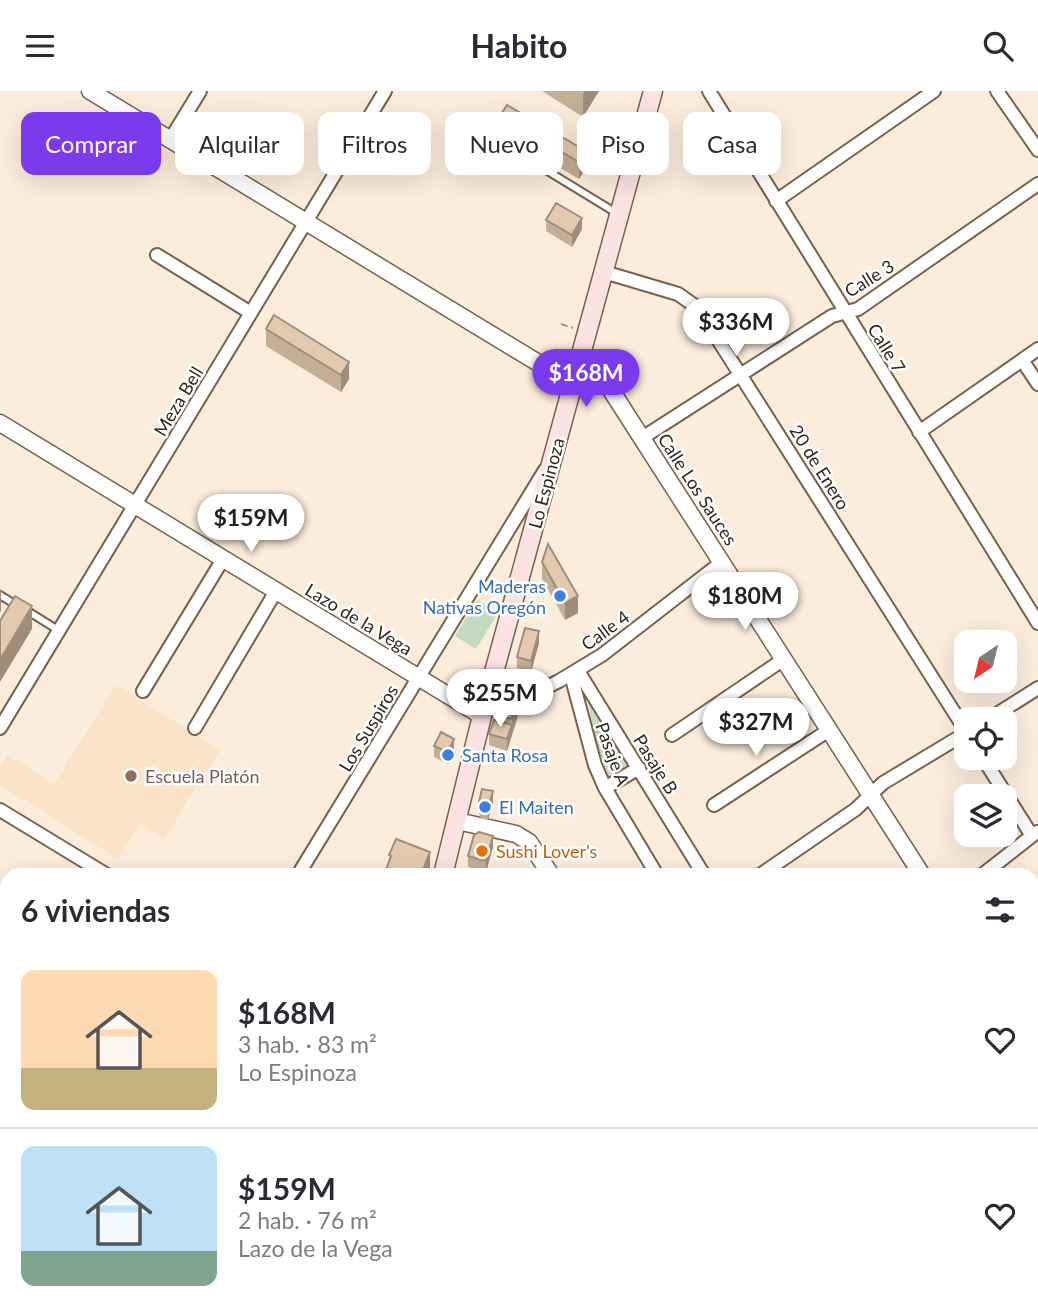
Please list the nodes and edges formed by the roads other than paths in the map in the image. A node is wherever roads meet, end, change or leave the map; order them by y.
1 (90, 91) edge
2 (200, 91) edge
3 (385, 91) edge
4 (653, 91) edge
5 (934, 91) edge
6 (996, 91) edge
7 (714, 93) edge
8 (170, 140) junction
9 (1038, 150) edge
10 (554, 175) edge
11 (1038, 184) edge
12 (776, 201) junction
13 (620, 215) junction
14 (305, 223) junction
15 (157, 255) dead end
16 (604, 272) junction
17 (251, 313) junction
18 (844, 313) junction
19 (1038, 349) edge
20 (1022, 360) junction
21 (577, 370) junction
22 (741, 374) junction
23 (1038, 384) edge
24 (0, 423) edge
25 (919, 432) junction
26 (642, 438) junction
27 (554, 455) junction
28 (135, 505) junction
29 (223, 559) junction
30 (722, 562) junction
31 (276, 591) junction
32 (0, 595) edge
33 (1038, 623) edge
34 (59, 631) junction
35 (784, 659) junction
36 (574, 673) junction
37 (494, 674) junction
38 (419, 678) junction
39 (1038, 688) edge
40 (144, 691) dead end
41 (1008, 707) edge
42 (954, 713) edge
43 (482, 716) junction
44 (0, 728) edge
45 (195, 728) dead end
46 (829, 730) junction
47 (672, 735) dead end
48 (954, 739) edge
49 (639, 768) junction
50 (991, 770) edge
51 (605, 788) junction
52 (871, 795) junction
53 (714, 805) dead end
54 (0, 810) edge
55 (457, 821) junction
56 (1035, 834) edge
57 (95, 868) edge
58 (303, 868) edge
59 (445, 868) edge
60 (546, 868) edge
61 (653, 868) edge
62 (700, 868) edge
63 (771, 868) edge
64 (913, 868) edge
65 (991, 868) edge

1 - 8 street, Calle Los Sauces
2 - 8 street
3 - 14 street, Meza Bell
4 - 13 main road, Lo Espinoza
5 - 12 street
6 - 9 street
7 - 12 street, Calle 7
8 - 14 street, Calle Los Sauces
10 - 13 lane
11 - 18 street, Calle 3
12 - 18 street, Calle 7
13 - 16 main road, Lo Espinoza
14 - 17 street, Meza Bell
14 - 21 street, Calle Los Sauces
15 - 17 street
16 - 21 main road, Lo Espinoza
16 - 22 street, 20 de Enero
17 - 28 street, Meza Bell
18 - 22 street, Calle 3
18 - 25 street, Calle 7
19 - 20 street
20 - 23 street
20 - 25 street
21 - 26 street, Calle Los Sauces
21 - 27 main road, Lo Espinoza
22 - 26 street, Calle 3
22 - 42 street, 20 de Enero
24 - 28 street, Lazo de la Vega
25 - 33 street, Calle 7
26 - 30 street, Calle Los Sauces
27 - 37 main road, Lo Espinoza
27 - 38 street, Los Suspiros
28 - 29 street, Lazo de la Vega
28 - 34 street, Meza Bell
29 - 31 street, Lazo de la Vega
29 - 40 street
30 - 35 street, Calle Los Sauces
30 - 36 street, Calle 4
31 - 38 street, Lazo de la Vega
31 - 45 street
32 - 34 lane
34 - 44 street, Meza Bell
35 - 46 street, Calle Los Sauces
35 - 47 street
36 - 37 street, Calle 4
36 - 49 street, Pasaje B
36 - 51 street, Pasaje A
37 - 43 main road, Lo Espinoza
38 - 43 street, Lazo de la Vega
38 - 58 street, Los Suspiros
39 - 41 street
43 - 55 main road, Lo Espinoza
46 - 52 street, Calle Los Sauces
46 - 53 street
48 - 52 street
49 - 51 street
49 - 62 street, Pasaje B
50 - 56 street
51 - 61 street, Pasaje A
52 - 63 street
52 - 64 street, Calle Los Sauces
54 - 57 street
55 - 59 main road, Lo Espinoza
55 - 60 street
56 - 65 street

